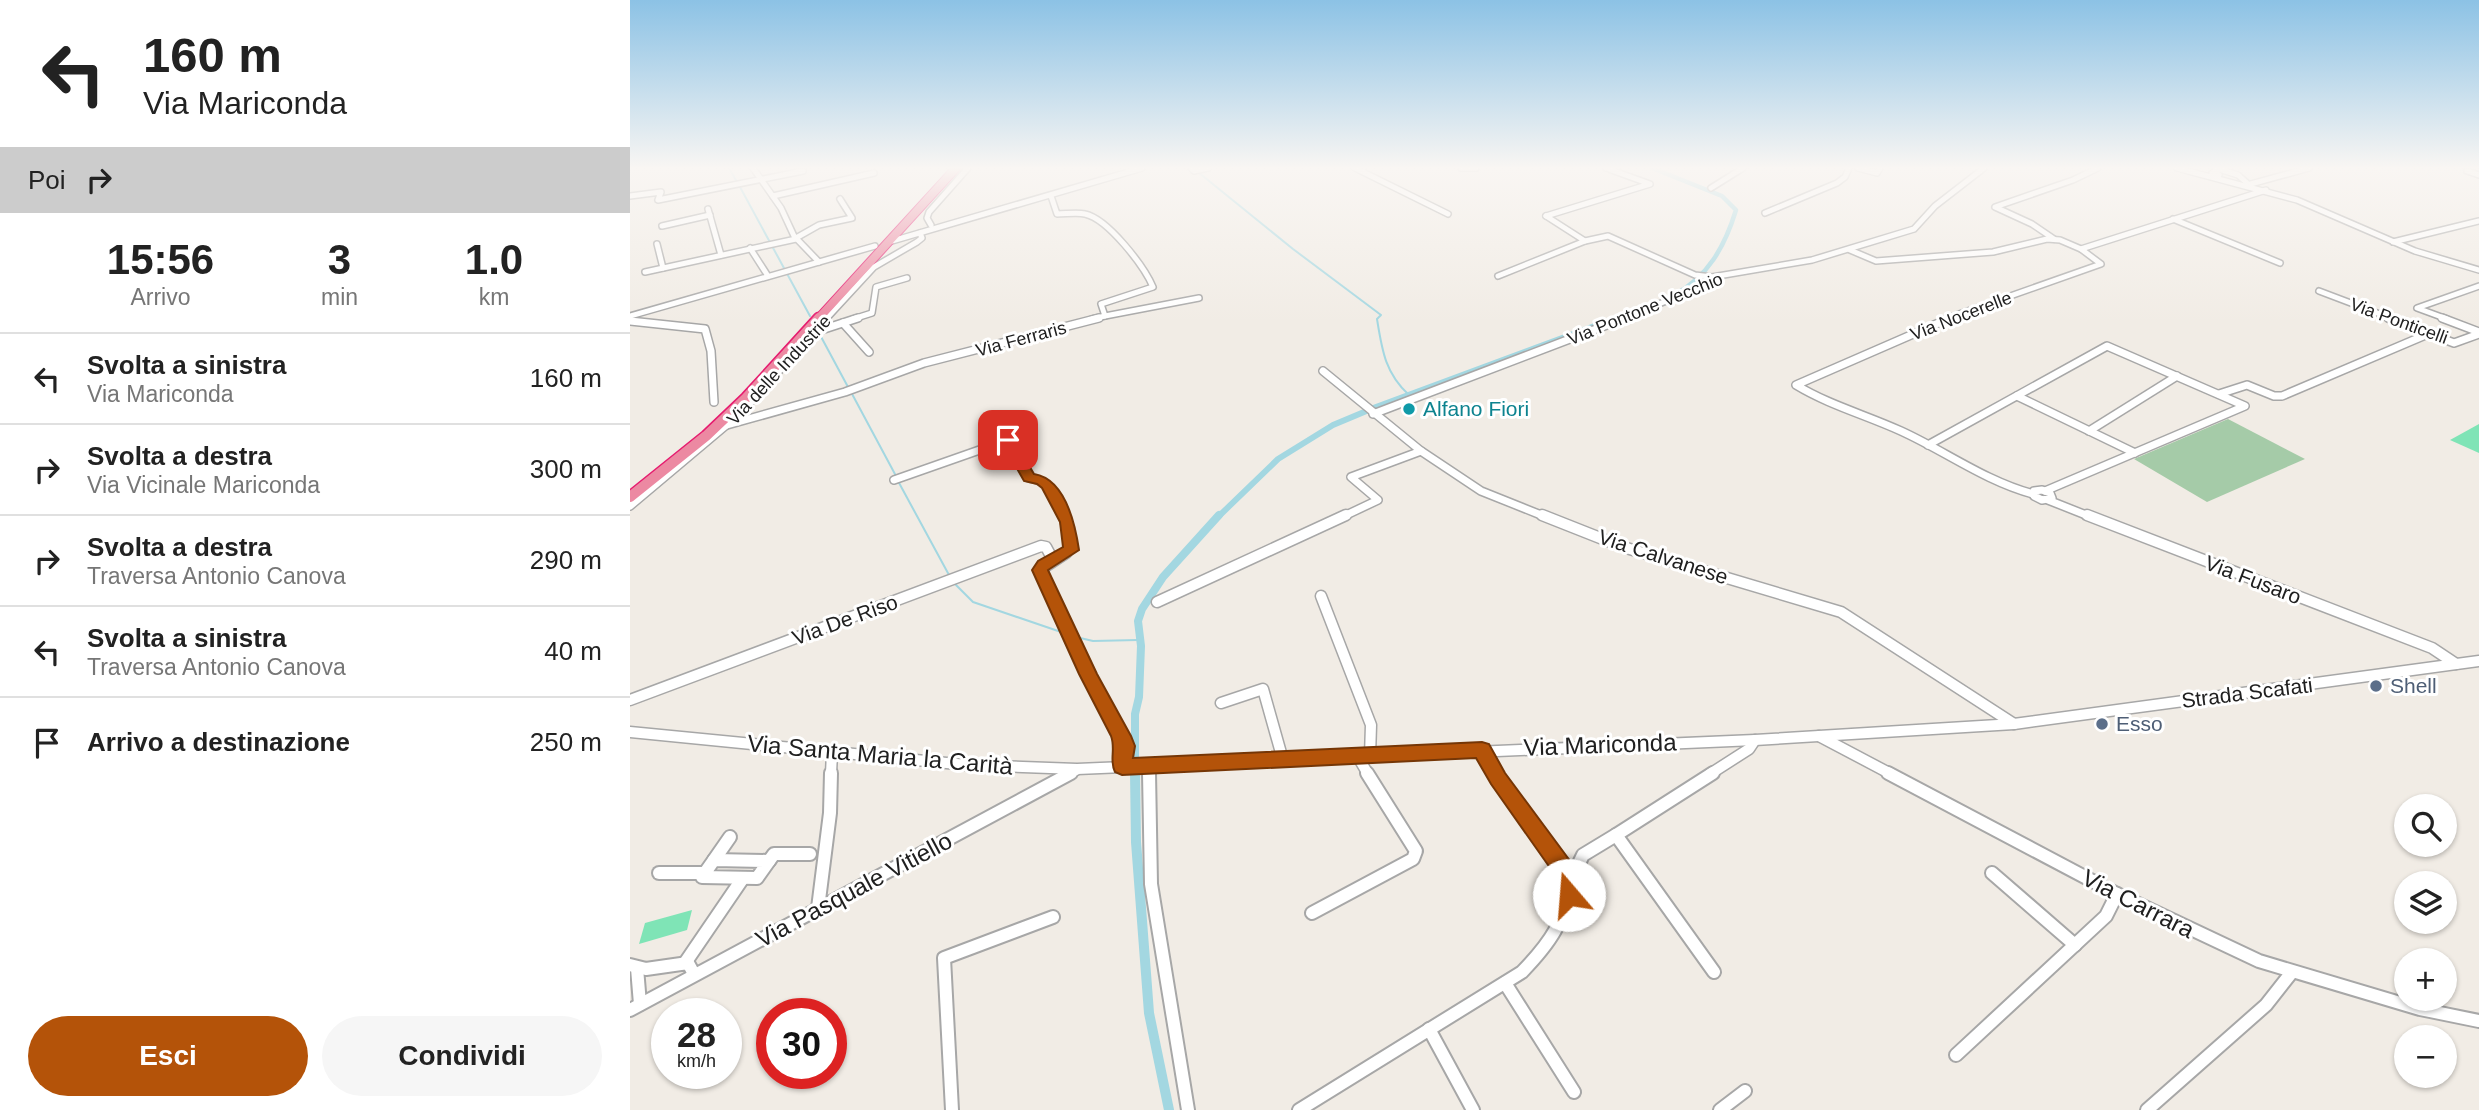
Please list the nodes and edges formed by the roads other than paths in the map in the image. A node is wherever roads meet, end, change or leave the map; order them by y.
1 (683, 220) edge
2 (711, 220) edge
3 (786, 220) edge
4 (844, 220) edge
5 (905, 220) edge
6 (906, 220) edge
7 (927, 220) edge
8 (968, 220) edge
9 (1095, 220) edge
10 (1552, 220) edge
11 (1922, 220) edge
12 (2023, 220) edge
13 (2170, 220) edge
14 (2175, 220) edge
15 (2344, 220) edge
16 (2479, 221) edge
17 (662, 226) dead end
18 (929, 228) junction
19 (796, 238) junction
20 (2054, 239) junction
21 (892, 241) dead end
22 (1585, 241) junction
23 (2393, 242) junction
24 (657, 244) dead end
25 (876, 246) dead end
26 (750, 248) junction
27 (2081, 248) junction
28 (1850, 250) junction
29 (721, 255) junction
30 (819, 262) junction
31 (2280, 262) dead end
32 (663, 268) junction
33 (2479, 270) edge
34 (645, 272) dead end
35 (768, 276) junction
36 (1498, 276) dead end
37 (1710, 277) junction
38 (907, 278) dead end
39 (2479, 286) edge
40 (2319, 291) dead end
41 (1199, 298) dead end
42 (1105, 316) junction
43 (630, 318) edge
44 (843, 323) junction
45 (814, 332) junction
46 (2479, 333) edge
47 (2428, 334) junction
48 (869, 352) dead end
49 (1323, 371) dead end
50 (2177, 376) junction
51 (2220, 394) junction
52 (2017, 396) junction
53 (714, 402) dead end
54 (1371, 412) junction
55 (727, 425) junction
56 (2089, 431) junction
57 (1928, 445) junction
58 (1421, 452) junction
59 (2135, 453) junction
60 (897, 479) dead end
61 (630, 491) edge
62 (2033, 494) joint
63 (2046, 495) junction
64 (630, 497) edge
65 (630, 506) edge
66 (1053, 560) junction
67 (1321, 596) dead end
68 (1157, 602) dead end
69 (2479, 660) edge
70 (2456, 664) junction
71 (630, 700) edge
72 (1221, 703) dead end
73 (2014, 723) junction
74 (630, 732) edge
75 (1818, 736) junction
76 (1755, 740) junction
77 (1482, 750) junction
78 (832, 752) junction
79 (1364, 756) junction
80 (1283, 760) junction
81 (1146, 766) junction
82 (1126, 767) junction
83 (1077, 769) junction
84 (1616, 835) junction
85 (730, 837) dead end
86 (810, 854) dead end
87 (714, 860) junction
88 (769, 861) junction
89 (659, 873) dead end
90 (705, 873) junction
91 (1992, 873) dead end
92 (743, 877) junction
93 (1571, 880) junction
94 (2117, 894) junction
95 (818, 908) junction
96 (1312, 913) dead end
97 (1053, 917) dead end
98 (2075, 945) junction
99 (685, 963) junction
100 (633, 967) edge
101 (663, 967) junction
102 (1714, 972) dead end
103 (2292, 972) junction
104 (694, 974) junction
105 (1504, 983) junction
106 (636, 1002) edge
107 (2479, 1021) edge
108 (1429, 1029) junction
109 (1956, 1055) dead end
110 (1745, 1091) dead end
111 (1574, 1092) dead end
112 (952, 1110) edge
113 (1188, 1110) edge
114 (1299, 1110) edge
115 (1473, 1110) edge
116 (1720, 1110) edge
117 (2147, 1110) edge

1 - 17 street
2 - 29 street
3 - 19 street
4 - 19 street
5 - 61 highway
6 - 64 highway
7 - 18 street
8 - 18 street
9 - 42 street
10 - 22 street
11 - 28 street, Via Pontone Vecchio
12 - 20 street
13 - 27 street
14 - 31 street
15 - 23 street
16 - 23 street
18 - 21 street
18 - 45 street, Via delle Industrie
19 - 26 street
19 - 30 street
20 - 27 street
20 - 28 street
22 - 36 street
22 - 37 street
23 - 33 street
24 - 32 street
25 - 30 street
26 - 29 street
26 - 35 street
27 - 57 street, Via Nocerelle
28 - 37 street, Via Pontone Vecchio
29 - 32 street
30 - 35 street
32 - 34 street
35 - 43 street
37 - 54 street, Via Pontone Vecchio
38 - 44 street
39 - 46 street
40 - 47 street, Via Ponticelli
41 - 42 street, Via Ferraris
42 - 55 street, Via Ferraris
43 - 53 street
44 - 45 street
44 - 48 street
45 - 55 street, Via delle Industrie
46 - 47 street, Via Ponticelli
47 - 51 street
49 - 54 street, Via Calvanese
50 - 51 street
50 - 52 street
50 - 56 street
51 - 59 street
52 - 56 street
52 - 57 street
54 - 58 street, Via Calvanese
55 - 65 street, Via delle Industrie
56 - 59 street
57 - 62 street
58 - 68 street
58 - 73 street, Via Calvanese
59 - 63 street
60 - 66 street
62 - 63 street
63 - 70 street, Via Fusaro
66 - 71 street, Via De Riso
66 - 82 street
67 - 79 street
69 - 70 street, Strada Scafati
70 - 73 street, Strada Scafati
72 - 80 street
73 - 75 street, Via Mariconda
74 - 78 street, Via Santa Maria la Carità
75 - 76 street, Via Mariconda
75 - 94 street, Via Carrara
76 - 77 street, Via Mariconda
76 - 84 street
77 - 79 street, Via Mariconda
77 - 93 street
78 - 83 street, Via Santa Maria la Carità
78 - 95 street
79 - 80 street, Via Mariconda
79 - 96 street
80 - 81 street, Via Mariconda
81 - 82 street, Via Mariconda
81 - 113 street
82 - 83 street, Via Santa Maria la Carità
83 - 95 street, Via Pasquale Vitiello
84 - 93 street
84 - 102 street
85 - 87 street
86 - 88 street
87 - 88 street
87 - 90 street
88 - 92 street
89 - 90 street
90 - 92 street
91 - 98 street
92 - 99 street
93 - 105 street
94 - 98 street
94 - 103 street, Via Carrara
95 - 104 street, Via Pasquale Vitiello
97 - 112 street
98 - 109 street
99 - 101 street
99 - 104 street
100 - 101 street
100 - 106 street
101 - 106 street
103 - 107 street, Via Carrara
103 - 117 street
104 - 106 street, Via Pasquale Vitiello
105 - 108 street
105 - 111 street
108 - 114 street
108 - 115 street
110 - 116 street

